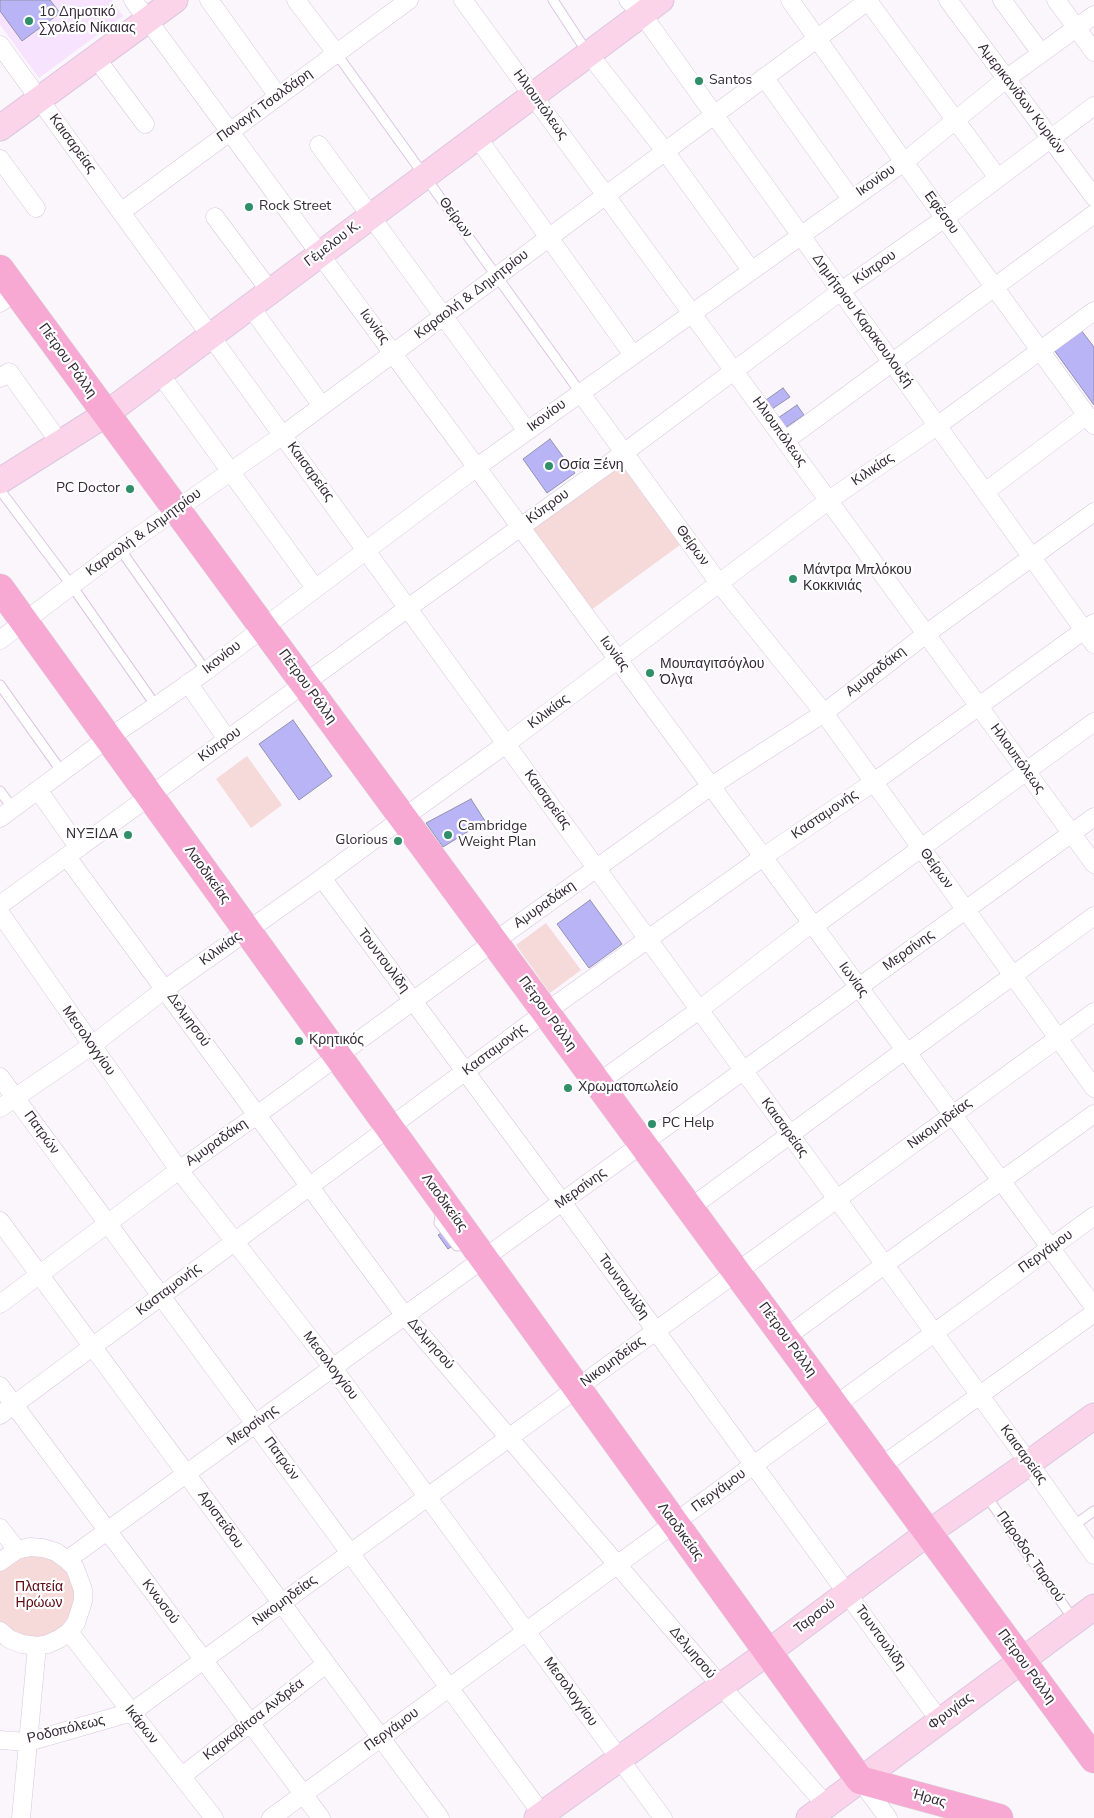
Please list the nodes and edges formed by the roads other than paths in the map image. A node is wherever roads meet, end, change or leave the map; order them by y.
1 (133, 0) edge
2 (175, 0) edge
3 (209, 0) edge
4 (296, 0) edge
5 (409, 0) edge
6 (463, 0) edge
7 (553, 0) edge
8 (790, 0) edge
9 (868, 0) edge
10 (948, 0) edge
11 (1002, 0) edge
12 (1056, 0) edge
13 (644, 5) edge
14 (1094, 15) edge
15 (148, 20) junction
16 (1076, 28) junction
17 (816, 39) junction
18 (0, 44) edge
19 (1094, 52) edge
20 (336, 53) junction
21 (1041, 53) junction
22 (589, 54) junction
23 (96, 58) junction
24 (764, 78) junction
25 (1006, 79) junction
26 (278, 96) junction
27 (533, 96) junction
28 (39, 99) junction
29 (1094, 106) edge
30 (714, 115) junction
31 (956, 120) junction
32 (145, 124) dead end
33 (0, 128) edge
34 (230, 131) junction
35 (477, 137) junction
36 (1050, 138) junction
37 (319, 145) dead end
38 (665, 151) junction
39 (0, 159) edge
40 (904, 162) junction
41 (425, 176) junction
42 (998, 178) junction
43 (606, 195) junction
44 (1094, 197) edge
45 (851, 199) junction
46 (36, 208) dead end
47 (121, 212) junction
48 (1094, 214) edge
49 (371, 216) junction
50 (215, 217) dead end
51 (945, 218) junction
52 (800, 235) junction
53 (548, 238) junction
54 (320, 254) junction
55 (0, 268) edge
56 (751, 270) junction
57 (497, 276) junction
58 (995, 287) junction
59 (270, 291) junction
60 (841, 291) junction
61 (8, 297) edge
62 (250, 306) junction
63 (1094, 311) edge
64 (692, 314) junction
65 (443, 315) junction
66 (211, 335) junction
67 (1041, 350) junction
68 (393, 353) junction
69 (633, 355) junction
70 (892, 363) junction
71 (734, 371) junction
72 (160, 374) junction
73 (4, 375) edge
74 (580, 392) junction
75 (322, 406) junction
76 (106, 414) junction
77 (1090, 420) edge
78 (937, 426) junction
79 (527, 431) junction
80 (283, 435) junction
81 (785, 441) junction
82 (60, 443) junction
83 (625, 452) junction
84 (476, 467) junction
85 (230, 472) junction
86 (0, 481) edge
87 (0, 490) edge
88 (985, 492) junction
89 (829, 500) junction
90 (177, 510) junction
91 (1094, 512) edge
92 (520, 527) junction
93 (120, 549) junction
94 (367, 550) junction
95 (1031, 557) junction
96 (719, 583) junction
97 (72, 586) junction
98 (0, 588) edge
99 (315, 588) junction
100 (408, 608) junction
101 (24, 621) junction
102 (262, 627) junction
103 (1091, 633) edge
104 (926, 634) junction
105 (0, 640) edge
106 (618, 660) junction
107 (206, 671) junction
108 (188, 683) junction
109 (304, 683) junction
110 (0, 685) edge
111 (156, 706) junction
112 (978, 706) junction
113 (824, 713) junction
114 (1094, 722) edge
115 (108, 738) junction
116 (227, 740) junction
117 (506, 744) junction
118 (62, 772) junction
119 (1027, 772) junction
120 (874, 782) junction
121 (711, 786) junction
122 (38, 790) junction
123 (0, 791) edge
124 (150, 796) junction
125 (6, 814) edge
126 (1094, 816) edge
127 (403, 818) junction
128 (1071, 833) junction
129 (921, 848) junction
130 (73, 852) junction
131 (763, 857) junction
132 (1094, 864) edge
133 (597, 869) junction
134 (322, 878) junction
135 (0, 905) edge
136 (966, 910) junction
137 (0, 913) edge
138 (1094, 916) edge
139 (813, 925) junction
140 (247, 930) junction
141 (648, 940) junction
142 (494, 942) junction
143 (1013, 976) junction
144 (859, 987) junction
145 (165, 989) junction
146 (413, 1001) junction
147 (699, 1010) junction
148 (546, 1012) junction
149 (1094, 1012) edge
150 (1058, 1038) junction
151 (91, 1046) junction
152 (906, 1051) junction
153 (337, 1056) junction
154 (743, 1071) junction
155 (466, 1072) junction
156 (0, 1077) edge
157 (598, 1083) junction
158 (1094, 1088) edge
159 (15, 1097) junction
160 (0, 1108) edge
161 (1094, 1114) edge
162 (257, 1115) junction
163 (953, 1115) junction
164 (389, 1127) junction
165 (790, 1136) junction
166 (642, 1144) junction
167 (179, 1170) junction
168 (1001, 1181) junction
169 (309, 1186) junction
170 (836, 1200) junction
171 (562, 1202) junction
172 (690, 1208) junction
173 (1094, 1216) edge
174 (0, 1221) edge
175 (107, 1224) junction
176 (234, 1242) junction
177 (1051, 1248) junction
178 (478, 1252) junction
179 (884, 1265) junction
180 (737, 1272) junction
181 (40, 1275) junction
182 (161, 1296) junction
183 (0, 1304) edge
184 (1094, 1307) edge
185 (1094, 1313) edge
186 (405, 1316) junction
187 (656, 1331) junction
188 (934, 1333) junction
189 (785, 1338) junction
190 (92, 1347) junction
191 (333, 1368) junction
192 (0, 1386) edge
193 (577, 1388) junction
194 (979, 1395) junction
195 (835, 1406) junction
196 (7, 1410) edge
197 (1094, 1416) edge
198 (256, 1424) junction
199 (509, 1437) junction
200 (1029, 1463) junction
201 (753, 1466) junction
202 (880, 1467) junction
203 (186, 1474) junction
204 (985, 1494) junction
205 (428, 1497) junction
206 (1094, 1511) edge
207 (674, 1523) junction
208 (1073, 1526) junction
209 (0, 1528) edge
210 (108, 1532) junction
211 (928, 1533) junction
212 (16, 1550) junction
213 (350, 1554) junction
214 (1094, 1555) edge
215 (67, 1560) junction
216 (0, 1562) edge
217 (617, 1564) junction
218 (847, 1593) junction
219 (282, 1603) junction
220 (1084, 1614) edge
221 (0, 1631) edge
222 (526, 1631) junction
223 (69, 1632) junction
224 (37, 1646) junction
225 (767, 1653) junction
226 (203, 1660) junction
227 (1021, 1660) junction
228 (326, 1664) junction
229 (721, 1686) junction
230 (449, 1688) junction
231 (132, 1712) junction
232 (940, 1722) junction
233 (250, 1723) junction
234 (380, 1738) junction
235 (0, 1740) edge
236 (28, 1742) junction
237 (620, 1759) junction
238 (1094, 1759) edge
239 (182, 1776) junction
240 (860, 1780) junction
241 (303, 1794) junction
242 (817, 1812) edge
243 (541, 1817) edge
244 (21, 1818) edge
245 (214, 1818) edge
246 (270, 1818) edge
247 (321, 1818) edge
248 (440, 1818) edge
249 (662, 1818) edge
250 (888, 1818) edge
251 (999, 1818) edge

1 - 15 street, Ιωνίας
2 - 15 main road
3 - 26 street
4 - 20 street, Θείρων
5 - 20 street, Παναγή Τσαλδάρη
6 - 27 street, Ηλιουπόλεως
7 - 22 lane
8 - 17 street, Εφέσου
9 - 17 street, Καραολή & Δημητρίου
9 - 31 street
10 - 25 street, Αμερικανίδων Κυριών
11 - 21 street
12 - 16 street
13 - 22 main road, Γέμελου Κ.
13 - 30 street, Δημήτριου Καρακουλουξή
14 - 16 street, Ικονίου
15 - 23 main road
15 - 34 street, Ιωνίας
16 - 19 street
16 - 21 street, Ικονίου
17 - 24 street, Καραολή & Δημητρίου
17 - 40 street, Εφέσου
18 - 28 street, Καισαρείας
20 - 26 street, Παναγή Τσαλδάρη
20 - 41 lane, Θείρων
21 - 25 street, Ικονίου
22 - 27 main road, Γέμελου Κ.
22 - 38 street
23 - 28 main road
23 - 32 street
24 - 30 street, Καραολή & Δημητρίου
24 - 45 street
25 - 31 street, Ικονίου
25 - 36 street, Αμερικανίδων Κυριών
26 - 34 street, Παναγή Τσαλδάρη
27 - 35 main road, Γέμελου Κ.
27 - 43 street, Ηλιουπόλεως
28 - 33 main road
28 - 47 street, Καισαρείας
29 - 36 street, Κύπρου
30 - 38 street, Καραολή & Δημητρίου
30 - 52 street, Δημήτριου Καρακουλουξή
31 - 40 street, Ικονίου
31 - 42 street
34 - 47 street, Παναγή Τσαλδάρη
34 - 54 street, Ιωνίας
35 - 41 main road, Γέμελου Κ.
35 - 53 street
36 - 42 street, Κύπρου
36 - 44 street, Αμερικανίδων Κυριών
37 - 49 street
38 - 43 street, Καραολή & Δημητρίου
38 - 56 street
39 - 46 street
40 - 45 street, Ικονίου
40 - 51 street, Εφέσου
41 - 49 main road, Γέμελου Κ.
41 - 57 lane, Θείρων
42 - 51 street, Κύπρου
43 - 53 street, Καραολή & Δημητρίου
43 - 64 street, Ηλιουπόλεως
45 - 52 street, Ικονίου
47 - 66 street, Καισαρείας
48 - 58 street
49 - 54 main road, Γέμελου Κ.
49 - 65 street
50 - 59 street
51 - 58 street, Εφέσου
51 - 60 street, Κύπρου
52 - 56 street, Ικονίου
52 - 60 street, Δημήτριου Καρακουλουξή
53 - 57 street, Καραολή & Δημητρίου
53 - 69 street
54 - 59 main road, Γέμελου Κ.
54 - 68 street, Ιωνίας
55 - 61 main road, Πέτρου Ράλλη
56 - 64 street, Ικονίου
57 - 65 street, Καραολή & Δημητρίου
57 - 74 lane, Θείρων
58 - 67 street, Εφέσου
58 - 70 street
59 - 62 main road, Γέμελου Κ.
60 - 70 street, Δημήτριου Καρακουλουξή
60 - 71 street, Κύπρου
61 - 76 main road, Πέτρου Ράλλη
62 - 66 main road, Γέμελου Κ.
62 - 75 street
63 - 67 street, Κιλικίας
64 - 69 street, Ικονίου
64 - 71 street, Ηλιουπόλεως
65 - 68 street, Καραολή & Δημητρίου
65 - 79 street
66 - 72 main road, Γέμελου Κ.
66 - 80 street, Καισαρείας
67 - 77 street, Εφέσου
67 - 78 street, Κιλικίας
68 - 75 street, Καραολή & Δημητρίου
68 - 84 street, Ιωνίας
69 - 74 street, Ικονίου
70 - 78 street, Δημήτριου Καρακουλουξή
70 - 81 street
71 - 81 street, Ηλιουπόλεως
71 - 83 street, Κύπρου
72 - 76 main road, Γέμελου Κ.
72 - 85 street
73 - 82 street
74 - 79 street, Ικονίου
74 - 83 street, Θείρων
75 - 80 street, Καραολή & Δημητρίου
76 - 82 main road, Γέμελου Κ.
76 - 90 main road, Πέτρου Ράλλη
77 - 88 street
78 - 88 street, Δημήτριου Καρακουλουξή
78 - 89 street, Κιλικίας
79 - 84 street, Ικονίου
80 - 85 street, Καραολή & Δημητρίου
80 - 94 street, Καισαρείας
81 - 89 street, Ηλιουπόλεως
82 - 86 main road, Γέμελου Κ.
83 - 92 street, Κύπρου
83 - 96 street, Θείρων
84 - 92 street, Ιωνίας
84 - 94 street, Ικονίου
85 - 90 street, Καραολή & Δημητρίου
85 - 99 street
87 - 97 lane
88 - 95 street, Δημήτριου Καρακουλουξή
89 - 96 street, Κιλικίας
89 - 104 street, Ηλιουπόλεως
90 - 93 street, Καραολή & Δημητρίου
90 - 102 main road, Πέτρου Ράλλη
91 - 95 street, Αμυραδάκη
92 - 100 street, Κύπρου
92 - 106 street, Ιωνίας
93 - 97 street, Καραολή & Δημητρίου
93 - 107 lane
94 - 99 street, Ικονίου
94 - 100 street, Καισαρείας
95 - 103 street, Δημήτριου Καρακουλουξή
95 - 104 street, Αμυραδάκη
96 - 106 street, Κιλικίας
96 - 113 street, Θείρων
97 - 101 street, Καραολή & Δημητρίου
97 - 111 lane
98 - 101 main road, Λαοδικείας
99 - 102 street, Ικονίου
100 - 109 street, Κύπρου
100 - 117 street, Καισαρείας
101 - 105 street, Καραολή & Δημητρίου
101 - 115 main road, Λαοδικείας
102 - 107 street, Ικονίου
102 - 109 main road, Πέτρου Ράλλη
103 - 112 street, Κασταμονής
104 - 112 street, Ηλιουπόλεως
104 - 113 street, Αμυραδάκη
106 - 117 street, Κιλικίας
106 - 121 street, Ιωνίας
107 - 108 street, Ικονίου
108 - 111 street, Ικονίου
108 - 116 street
109 - 116 street, Κύπρου
109 - 127 main road, Πέτρου Ράλλη
110 - 118 lane
111 - 115 street, Ικονίου
112 - 119 street, Ηλιουπόλεως
112 - 120 street, Κασταμονής
113 - 120 street, Θείρων
113 - 121 street, Αμυραδάκη
114 - 119 street
115 - 118 street, Ικονίου
115 - 124 main road, Λαοδικείας
116 - 124 street, Κύπρου
117 - 127 street, Κιλικίας
117 - 133 street, Καισαρείας
118 - 122 street, Ικονίου
119 - 128 street, Ηλιουπόλεως
119 - 129 street
120 - 129 street, Θείρων
120 - 131 street, Κασταμονής
121 - 131 street, Ιωνίας
121 - 133 street, Αμυραδάκη
122 - 125 street, Ικονίου
122 - 130 street, Δελμησού
123 - 125 lane
124 - 130 street, Κύπρου
124 - 140 main road, Λαοδικείας
126 - 128 street, Μερσίνης
127 - 134 street, Κιλικίας
127 - 142 main road, Πέτρου Ράλλη
128 - 132 street, Ηλιουπόλεως
128 - 136 street, Μερσίνης
129 - 136 street, Θείρων
129 - 139 street
130 - 135 street, Κύπρου
130 - 145 street, Δελμησού
131 - 139 street, Ιωνίας
131 - 141 street, Κασταμονής
133 - 141 street, Καισαρείας
133 - 142 street, Αμυραδάκη
134 - 140 street, Κιλικίας
134 - 146 street, Τουντουλίδη
136 - 143 street, Θείρων
136 - 144 street, Μερσίνης
137 - 151 street, Μεσολογγίου
138 - 143 street
139 - 144 street, Ιωνίας
139 - 147 street
140 - 145 street, Κιλικίας
140 - 153 main road, Λαοδικείας
141 - 147 street, Καισαρείας
141 - 148 street, Κασταμονής
142 - 146 street, Αμυραδάκη
142 - 148 main road, Πέτρου Ράλλη
143 - 150 street, Θείρων
143 - 152 street
144 - 152 street, Ιωνίας
144 - 154 street, Μερσίνης
145 - 151 street, Κιλικίας
145 - 162 street, Δελμησού
146 - 153 street, Αμυραδάκη
146 - 155 street, Τουντουλίδη
147 - 154 street, Καισαρείας
147 - 157 street
148 - 155 street, Κασταμονής
148 - 157 main road, Πέτρου Ράλλη
149 - 150 street, Νικομηδείας
150 - 158 street, Θείρων
150 - 163 street, Νικομηδείας
151 - 159 street, Κιλικίας
151 - 167 street, Μεσολογγίου
152 - 163 street, Ιωνίας
152 - 165 street
153 - 162 street, Αμυραδάκη
153 - 164 main road, Λαοδικείας
154 - 165 street, Καισαρείας
154 - 166 street, Μερσίνης
155 - 164 street, Κασταμονής
155 - 171 street, Τουντουλίδη
156 - 159 street, Πατρών
157 - 166 main road, Πέτρου Ράλλη
159 - 160 street, Κιλικίας
159 - 175 street, Πατρών
161 - 168 street
162 - 167 street, Αμυραδάκη
162 - 169 street, Δελμησού
163 - 168 street, Ιωνίας
163 - 170 street, Νικομηδείας
164 - 169 street, Κασταμονής
164 - 178 main road, Λαοδικείας
165 - 170 street, Καισαρείας
165 - 172 street
166 - 171 street, Μερσίνης
166 - 172 main road, Πέτρου Ράλλη
167 - 175 street, Αμυραδάκη
167 - 176 street, Μεσολογγίου
168 - 177 street, Ιωνίας
168 - 179 street
169 - 176 street, Κασταμονής
169 - 186 street, Δελμησού
170 - 179 street, Καισαρείας
170 - 180 street, Νικομηδείας
171 - 178 street, Μερσίνης
171 - 187 street, Τουντουλίδη
172 - 180 main road, Πέτρου Ράλλη
173 - 177 street, Περγάμου
174 - 181 street, Αριστείδου
175 - 181 street, Αμυραδάκη
175 - 182 street, Πατρών
176 - 182 street, Κασταμονής
176 - 191 street, Μεσολογγίου
177 - 184 street, Ιωνίας
177 - 188 street, Περγάμου
178 - 186 street, Μερσίνης
178 - 193 main road, Λαοδικείας
179 - 188 street, Καισαρείας
179 - 189 street
180 - 187 street, Νικομηδείας
180 - 189 main road, Πέτρου Ράλλη
181 - 183 street, Αμυραδάκη
181 - 190 street, Αριστείδου
182 - 190 street, Κασταμονής
182 - 198 street, Πατρών
185 - 194 street
186 - 191 street, Μερσίνης
186 - 199 street, Δελμησού
187 - 193 street, Νικομηδείας
187 - 201 street, Τουντουλίδη
188 - 194 street, Καισαρείας
188 - 195 street, Περγάμου
189 - 195 main road, Πέτρου Ράλλη
190 - 196 street, Κασταμονής
190 - 203 street, Αριστείδου
191 - 198 street, Μερσίνης
191 - 205 street, Μεσολογγίου
192 - 196 street, Κνωσού
193 - 199 street, Νικομηδείας
193 - 207 main road, Λαοδικείας
194 - 200 street, Καισαρείας
194 - 202 street
195 - 201 street, Περγάμου
195 - 202 main road, Πέτρου Ράλλη
196 - 210 street, Κνωσού
197 - 200 main road, Ταρσού
198 - 203 street, Μερσίνης
198 - 213 street, Πατρών
199 - 205 street, Νικομηδείας
199 - 217 street, Δελμησού
200 - 204 main road, Ταρσού
200 - 208 street, Καισαρείας
201 - 207 street, Περγάμου
201 - 218 street, Τουντουλίδη
202 - 211 main road, Πέτρου Ράλλη
203 - 210 street, Μερσίνης
203 - 219 street, Αριστείδου
204 - 211 main road, Ταρσού
204 - 220 lane, Πάροδος Ταρσού
205 - 213 street, Νικομηδείας
205 - 222 street, Μεσολογγίου
206 - 208 lane
207 - 217 street, Περγάμου
207 - 225 main road, Λαοδικείας
208 - 214 street, Καισαρείας
209 - 212 street
210 - 215 street, Μερσίνης
210 - 226 street, Κνωσού
211 - 218 main road, Ταρσού
211 - 227 main road, Πέτρου Ράλλη
212 - 215 street
212 - 216 street
213 - 219 street, Νικομηδείας
213 - 230 street, Πατρών
215 - 223 street
217 - 222 street, Περγάμου
217 - 229 street, Δελμησού
218 - 225 main road, Ταρσού
218 - 232 street, Τουντουλίδη
219 - 226 street, Νικομηδείας
219 - 228 street, Αριστείδου
220 - 227 main road, Φρυγίας
221 - 224 street
222 - 230 street, Περγάμου
222 - 237 street, Μεσολογγίου
223 - 224 street
223 - 231 street, Ικάρων
224 - 236 street
225 - 229 main road, Ταρσού
225 - 240 main road, Λαοδικείας
226 - 231 street, Νικομηδείας
226 - 233 street, Κνωσού
227 - 232 main road, Φρυγίας
227 - 238 main road, Πέτρου Ράλλη
228 - 233 street, Καρκαβίτσα Ανδρέα
228 - 234 street, Αριστείδου
229 - 237 main road, Ταρσού
229 - 242 street, Δελμησού
230 - 234 street, Περγάμου
230 - 243 street, Πατρών
231 - 236 street, Ροδοπόλεως
231 - 239 street, Ικάρων
232 - 240 main road, Φρυγίας
233 - 239 street, Καρκαβίτσα Ανδρέα
233 - 241 street, Κνωσού
234 - 241 street, Περγάμου
234 - 248 street, Αριστείδου
235 - 236 street, Ροδοπόλεως
236 - 244 street
237 - 243 main road, Ταρσού
237 - 249 street, Μεσολογγίου
239 - 245 street, Ικάρων
240 - 242 main road, Φρυγίας
240 - 250 street, Λαοδικείας
240 - 251 main road, Ήρας
241 - 246 street, Περγάμου
241 - 247 street, Κνωσού

